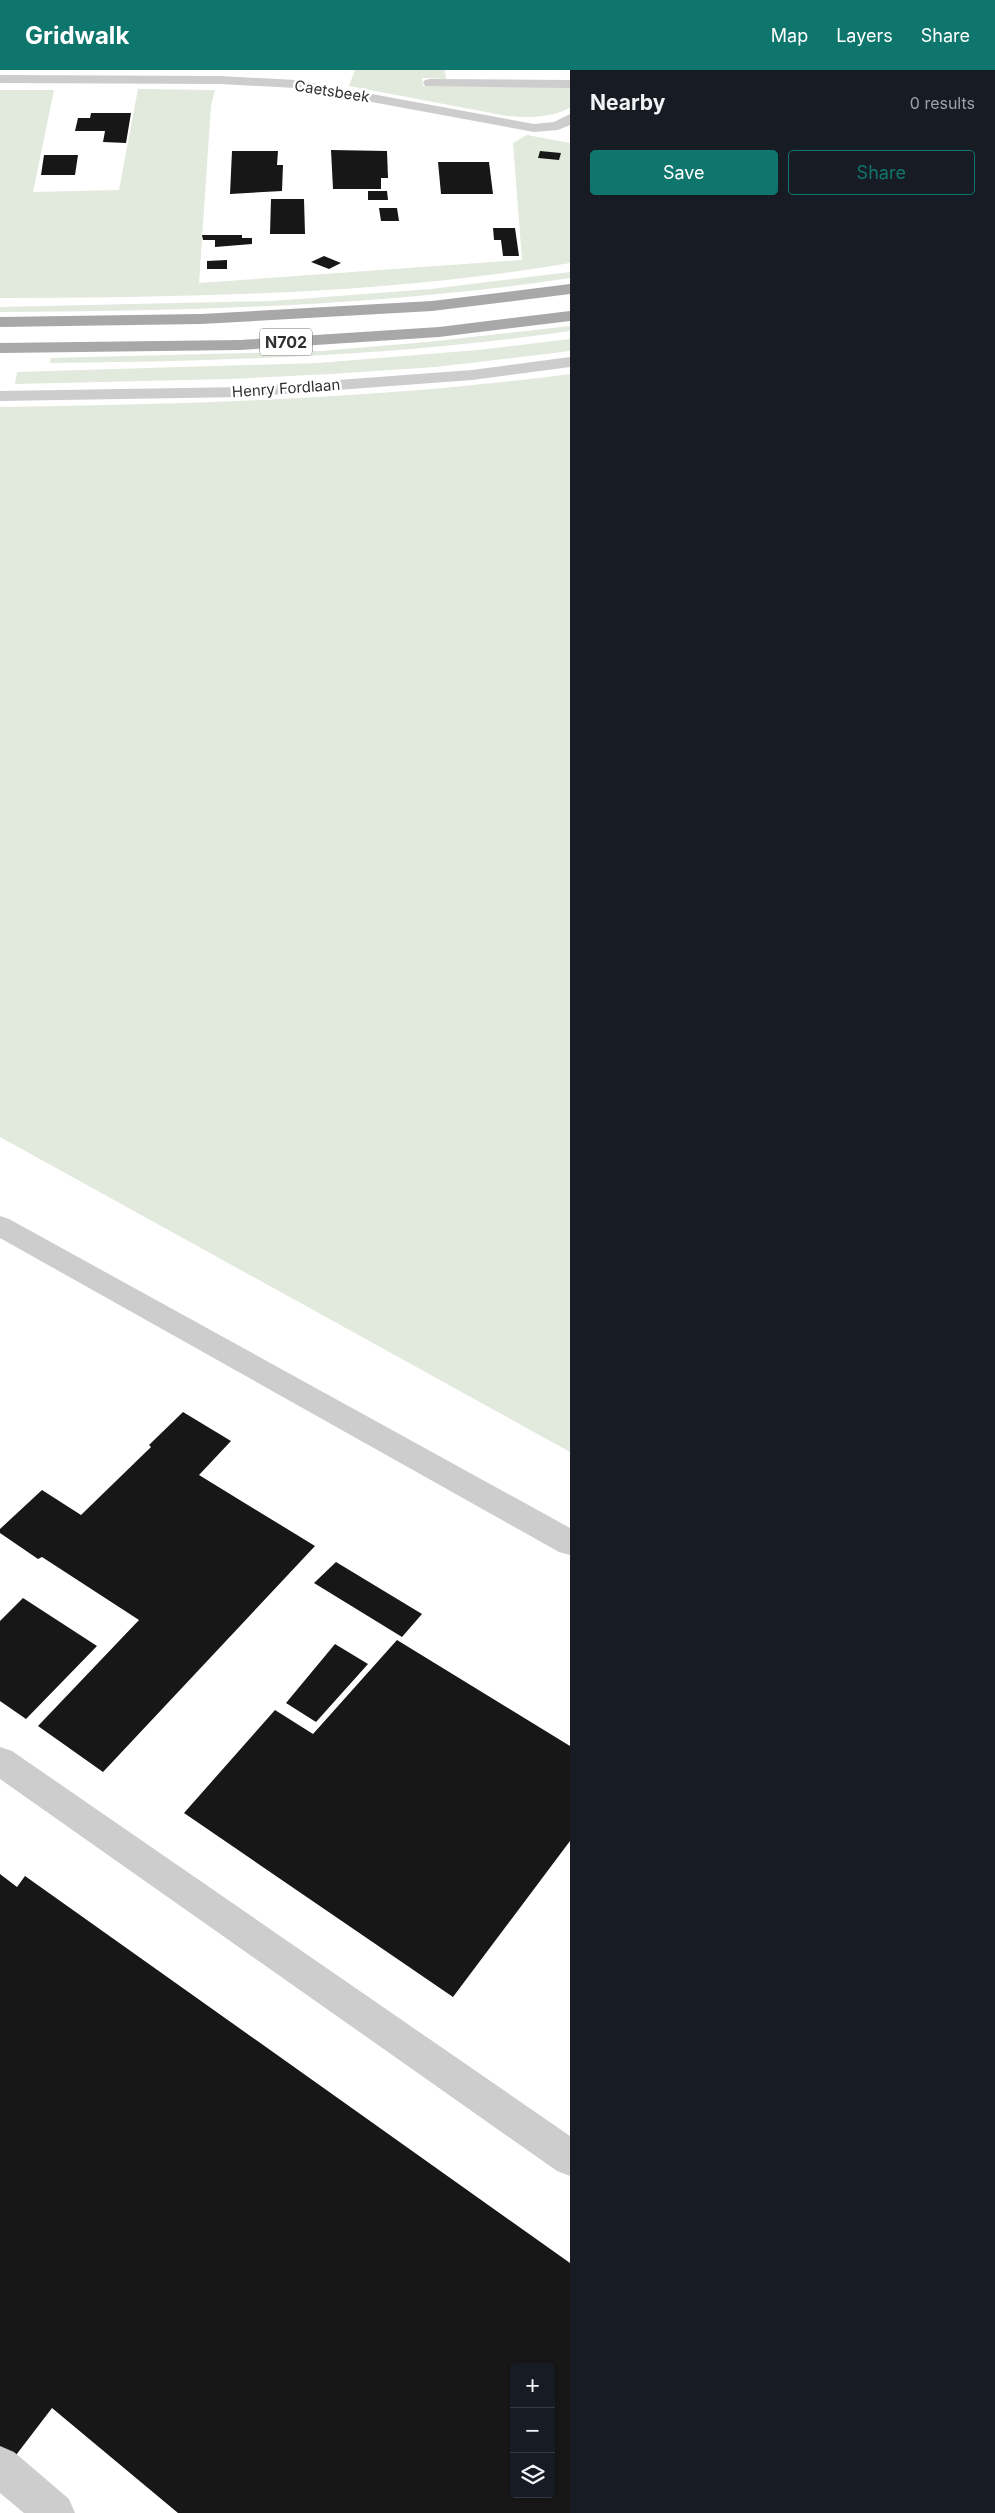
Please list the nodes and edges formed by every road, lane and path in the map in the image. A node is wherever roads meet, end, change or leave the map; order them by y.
1 (72, 75) edge
2 (0, 79) edge
3 (430, 83) dead end
4 (570, 84) edge
5 (570, 118) edge
6 (570, 289) edge
7 (570, 316) edge
8 (0, 322) edge
9 (0, 348) edge
10 (570, 362) edge
11 (0, 396) edge
12 (0, 1226) edge
13 (570, 1543) edge
14 (0, 1762) edge
15 (570, 2158) edge
16 (0, 2466) edge
17 (55, 2513) edge

1 - 2 street, Caetsbeek
1 - 5 street, Caetsbeek
3 - 4 street
6 - 8 main road, N702
7 - 9 main road, N702
10 - 11 street, Henry Fordlaan
12 - 13 street
14 - 15 street
16 - 17 street

